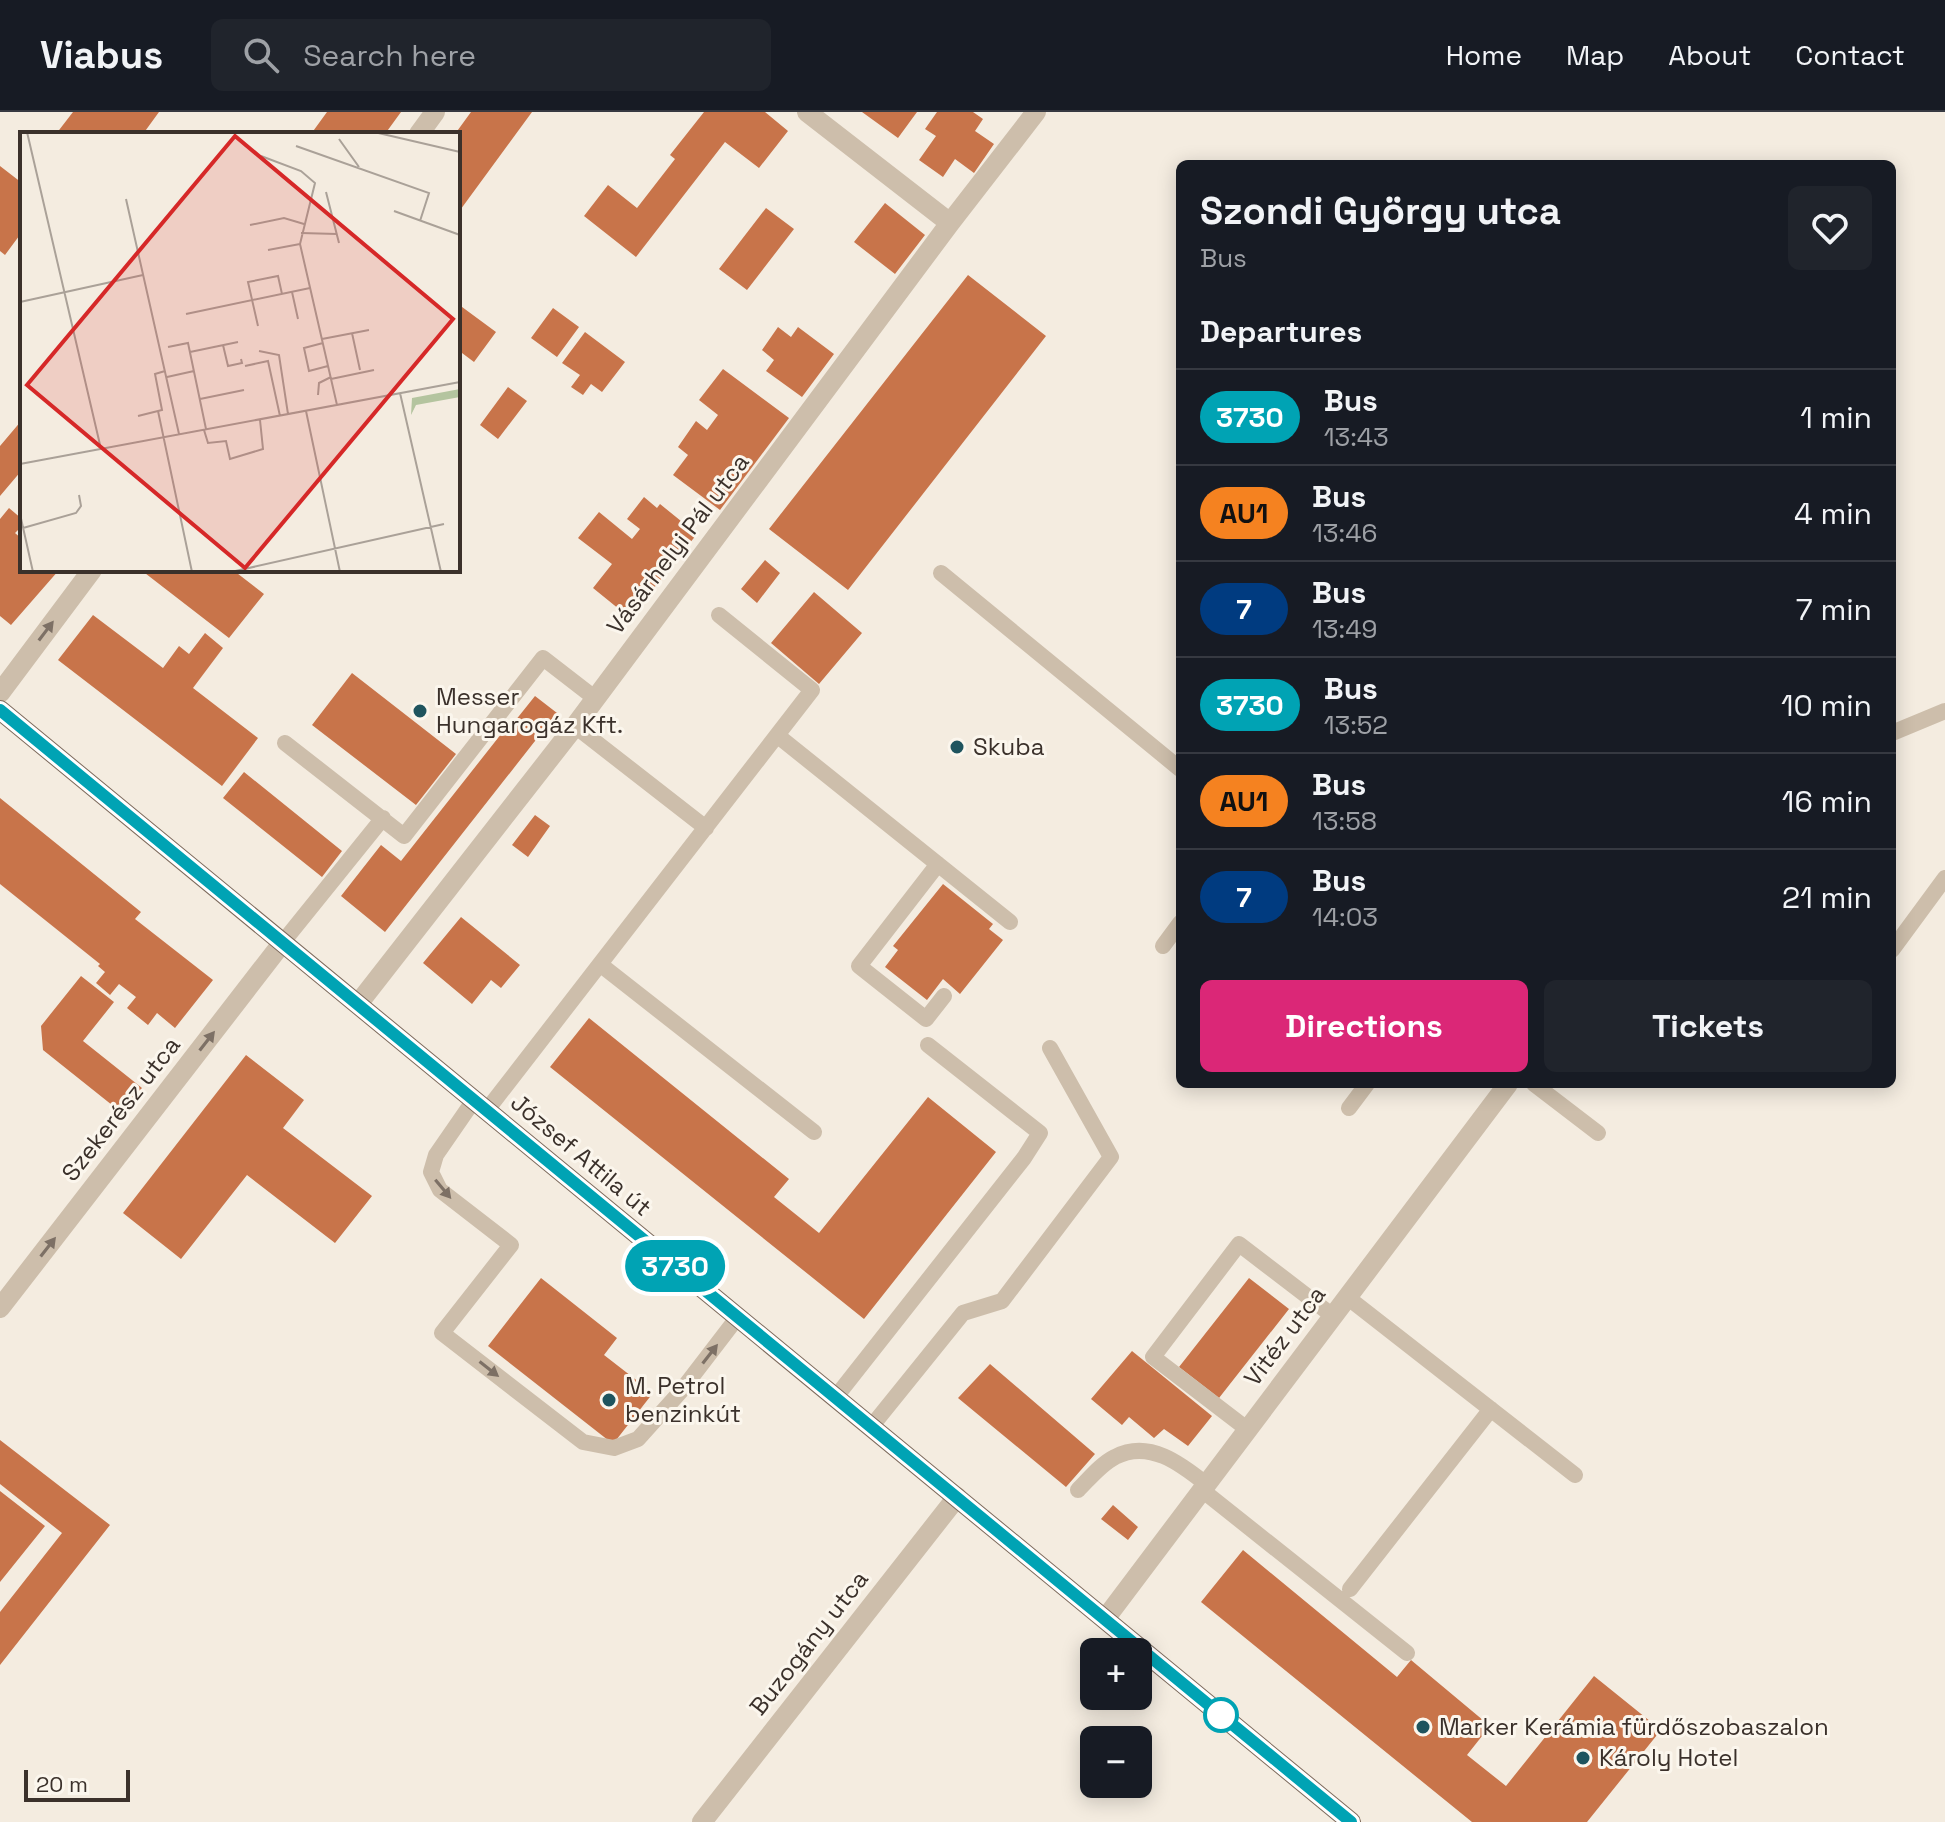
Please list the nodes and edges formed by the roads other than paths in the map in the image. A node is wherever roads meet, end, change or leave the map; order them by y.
1 (435, 112) edge
2 (807, 112) edge
3 (1036, 112) edge
4 (420, 132) edge
5 (950, 223) junction
6 (91, 572) edge
7 (941, 573) dead end
8 (719, 615) dead end
9 (0, 693) edge
10 (596, 699) junction
11 (0, 710) edge
12 (1945, 711) edge
13 (575, 726) junction
14 (1896, 731) edge
15 (778, 736) junction
16 (285, 743) dead end
17 (1176, 766) edge
18 (383, 818) junction
19 (706, 828) junction
20 (938, 864) junction
21 (1945, 878) edge
22 (1010, 922) dead end
23 (1176, 928) edge
24 (283, 942) junction
25 (1896, 945) edge
26 (1163, 946) dead end
27 (601, 965) junction
28 (944, 996) dead end
29 (358, 1004) junction
30 (928, 1045) dead end
31 (1050, 1048) dead end
32 (1364, 1088) edge
33 (1505, 1088) edge
34 (1539, 1088) edge
35 (480, 1105) junction
36 (1349, 1108) dead end
37 (814, 1132) dead end
38 (1598, 1133) dead end
39 (1347, 1297) junction
40 (0, 1308) edge
41 (1333, 1316) junction
42 (737, 1318) junction
43 (835, 1398) junction
44 (1491, 1409) junction
45 (871, 1427) junction
46 (1247, 1429) junction
47 (1575, 1475) dead end
48 (1204, 1487) junction
49 (1078, 1490) dead end
50 (957, 1497) junction
51 (1350, 1589) dead end
52 (1105, 1619) junction
53 (1407, 1653) dead end
54 (702, 1822) edge
55 (1351, 1822) edge

1 - 4 street
2 - 5 street
3 - 5 street, Vásárhelyi Pál utca
5 - 10 street, Vásárhelyi Pál utca
9 -> 6 street
7 - 17 lane
8 - 15 lane
10 - 13 street, Vásárhelyi Pál utca
10 - 18 lane
11 - 24 main road, József Attila út
12 - 14 lane
13 - 19 lane
13 - 29 street, Vásárhelyi Pál utca
15 - 19 lane
15 - 20 lane
16 - 18 lane
18 - 24 lane
19 - 27 lane
20 - 22 lane
20 - 28 lane
21 - 25 lane
23 - 26 lane
24 - 29 main road, József Attila út
40 -> 24 street, Szekerész utca
27 - 35 lane
27 - 37 lane
29 - 35 main road, József Attila út
30 - 43 lane
31 - 45 lane
32 - 36 lane
33 - 39 street, Vitéz utca
34 - 38 lane
35 - 42 main road, József Attila út
35 -> 42 lane
39 - 41 street, Vitéz utca
39 - 44 lane
41 - 46 street, Vitéz utca
41 - 46 lane
42 - 43 main road, József Attila út
43 - 45 main road, József Attila út
44 - 47 lane
44 - 51 lane
45 - 50 main road, József Attila út
46 - 48 street, Vitéz utca
48 - 49 lane
48 - 52 street, Vitéz utca
48 - 53 lane
50 - 52 main road, József Attila út
50 - 54 street, Buzogány utca
52 - 55 main road, József Attila út

